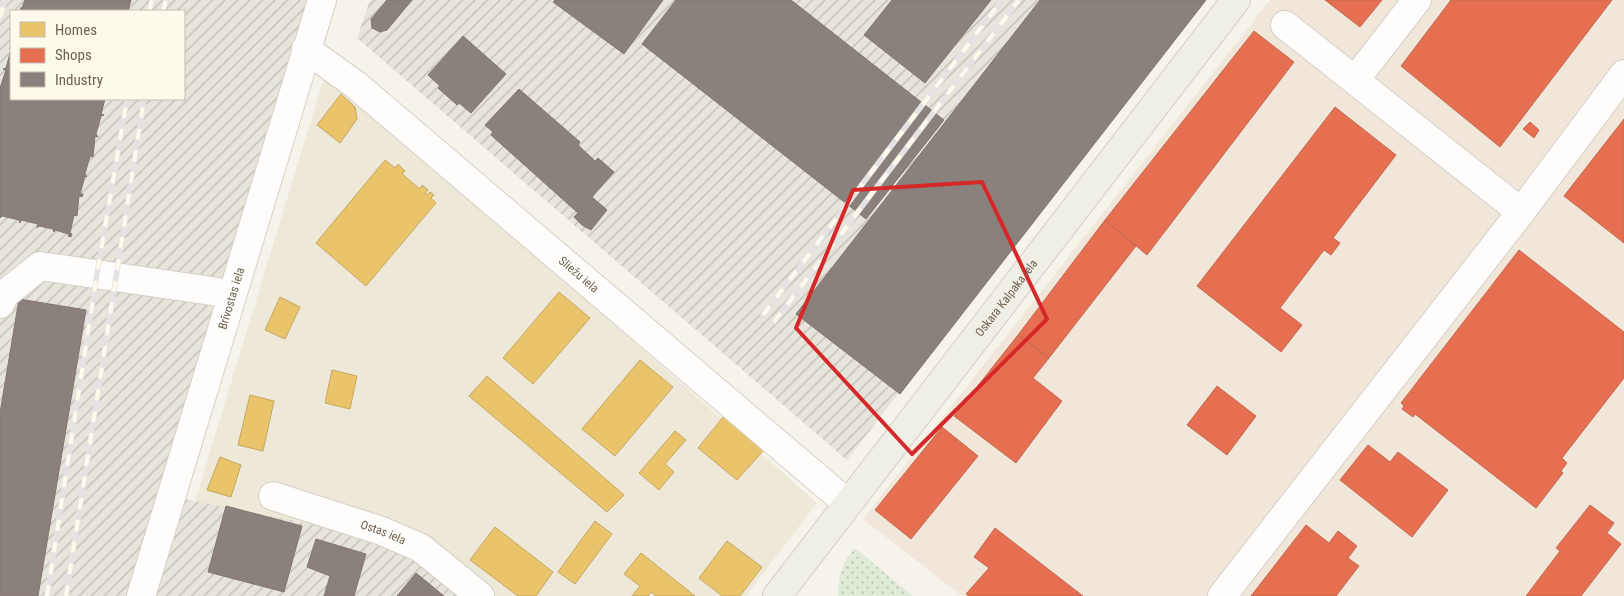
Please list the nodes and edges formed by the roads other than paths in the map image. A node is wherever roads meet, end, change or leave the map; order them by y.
1 (322, 0) edge
2 (1236, 0) edge
3 (1417, 0) edge
4 (1285, 25) dead end
5 (306, 49) junction
6 (1624, 74) edge
7 (1355, 80) junction
8 (1520, 212) junction
9 (232, 294) junction
10 (0, 304) edge
11 (273, 496) dead end
12 (847, 503) junction
13 (140, 596) edge
14 (480, 596) edge
15 (777, 596) edge
16 (1222, 596) edge

1 - 5 street, Brīvostas iela
2 - 12 main road, Oskara Kalpaka iela
3 - 7 street
4 - 7 street
5 - 9 street, Brīvostas iela
5 - 12 street, Sliežu iela
6 - 8 street
7 - 8 street
8 - 16 street
9 - 10 street
9 - 13 street, Brīvostas iela
11 - 14 street, Ostas iela
12 - 15 main road, Oskara Kalpaka iela

